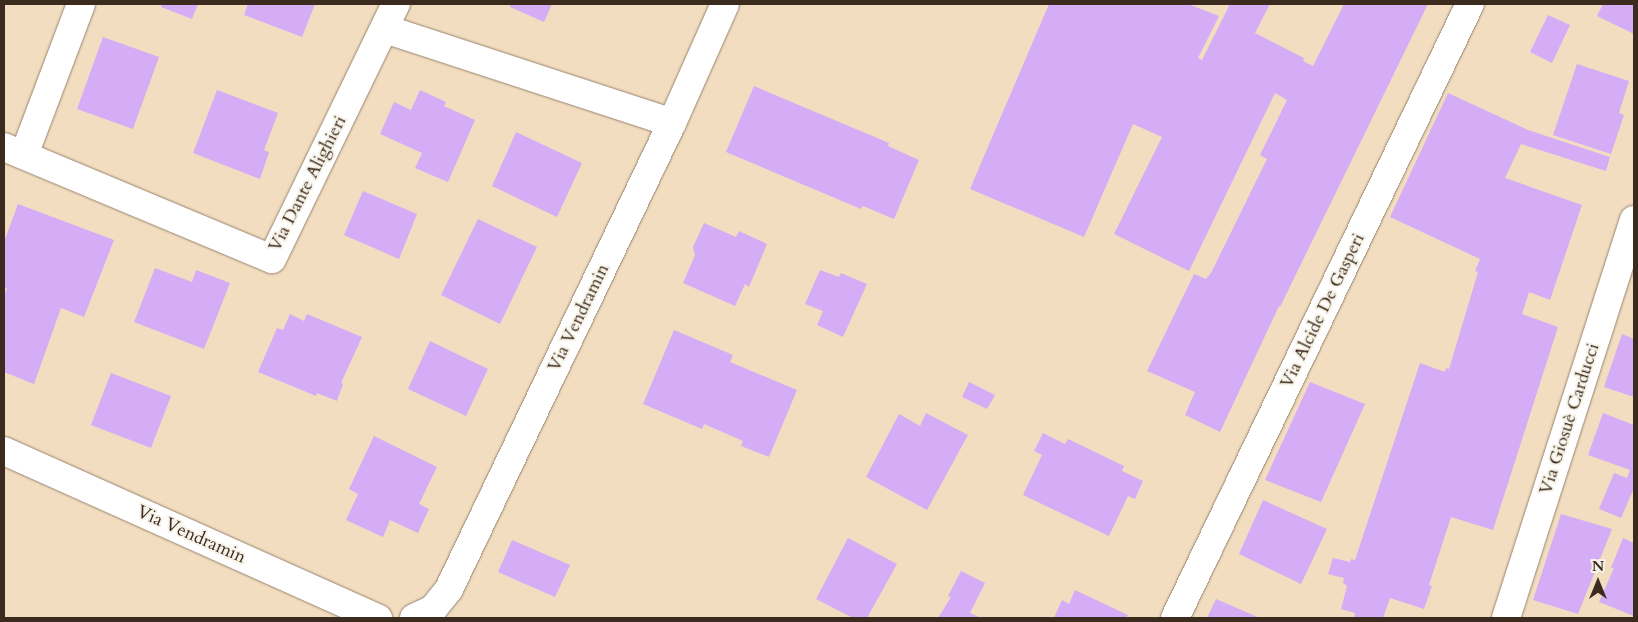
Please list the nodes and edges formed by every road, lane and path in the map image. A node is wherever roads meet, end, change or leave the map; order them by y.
1 (81, 4) edge
2 (396, 4) edge
3 (725, 4) edge
4 (1470, 4) edge
5 (385, 29) junction
6 (672, 123) junction
7 (14, 151) edge
8 (1634, 220) edge
9 (4, 451) edge
10 (378, 618) edge
11 (414, 618) edge
12 (1175, 618) edge
13 (1506, 618) edge

1 - 7 street, Via Dante Alighieri
2 - 5 street, Via Dante Alighieri
3 - 6 street, Via Vendramin
4 - 12 street, Via Alcide De Gasperi
5 - 6 street
5 - 7 street, Via Dante Alighieri
6 - 11 street, Via Vendramin
8 - 13 street, Via Giosuè Carducci
9 - 10 street, Via Vendramin

